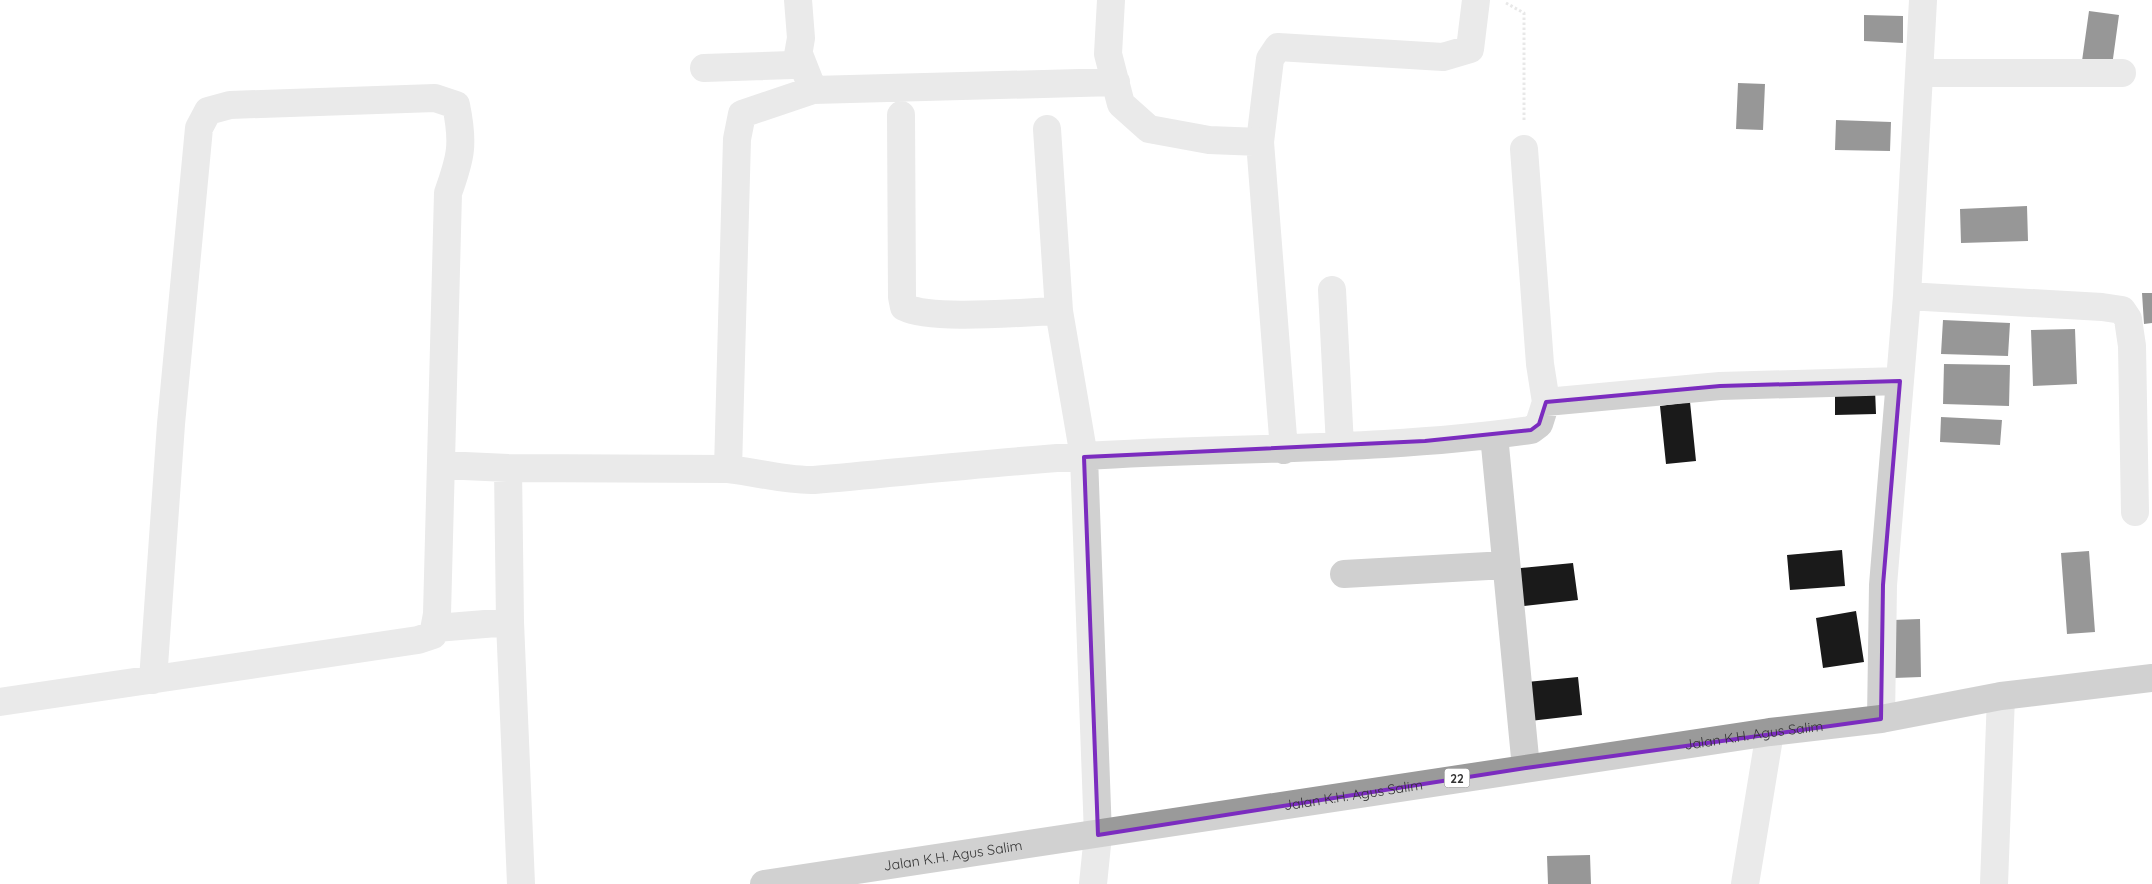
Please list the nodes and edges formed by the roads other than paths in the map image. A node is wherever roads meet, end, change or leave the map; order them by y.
1 (798, 0) edge
2 (1111, 0) edge
3 (1488, 0) edge
4 (1924, 0) edge
5 (800, 57) junction
6 (704, 68) dead end
7 (1920, 73) junction
8 (2122, 73) dead end
9 (1116, 82) junction
10 (814, 90) junction
11 (901, 115) dead end
12 (1047, 129) dead end
13 (1260, 142) junction
14 (1524, 149) road end
15 (1332, 290) dead end
16 (1907, 296) junction
17 (1059, 311) junction
18 (1900, 381) junction
19 (1546, 402) junction
20 (1494, 435) junction
21 (1340, 446) junction
22 (1284, 450) junction
23 (1084, 456) junction
24 (442, 465) junction
25 (508, 468) junction
26 (728, 469) junction
27 (2135, 512) dead end
28 (1506, 565) junction
29 (1344, 574) dead end
30 (510, 622) junction
31 (436, 628) junction
32 (2152, 678) edge
33 (153, 680) junction
34 (2001, 696) junction
35 (0, 702) edge
36 (1881, 719) junction
37 (1770, 732) junction
38 (1526, 768) junction
39 (1098, 835) junction
40 (521, 884) edge
41 (764, 884) edge
42 (1093, 884) edge
43 (1745, 884) edge
44 (1994, 884) edge

1 - 5 street
2 - 9 street
3 - 13 street
4 - 7 street
5 - 6 street
5 - 10 street
7 - 8 street
7 - 16 street
9 - 10 street
9 - 13 street
10 - 26 street
11 - 17 street
12 - 17 street
13 - 22 street
14 - 19 street
15 - 21 street
16 - 18 street
16 - 27 street
17 - 23 street
18 - 19 street
18 - 36 street
19 - 20 street
20 - 21 street
20 - 28 street
21 - 22 street
22 - 23 street
23 - 26 street
23 - 39 street
24 - 25 street
24 - 31 street
24 - 33 street
25 - 26 street
25 - 30 street
28 - 29 street
28 - 38 street
30 - 31 street
30 - 40 street
31 - 33 street
32 - 34 highway, Jalan K.H. Agus Salim / 22
33 - 35 street
34 - 36 highway, Jalan K.H. Agus Salim / 22
34 - 44 street
36 - 37 highway, Jalan K.H. Agus Salim / 22
37 - 38 highway, Jalan K.H. Agus Salim / 22
37 - 43 street
38 - 39 highway, Jalan K.H. Agus Salim / 22
39 - 41 highway, Jalan K.H. Agus Salim / 22
39 - 42 street

